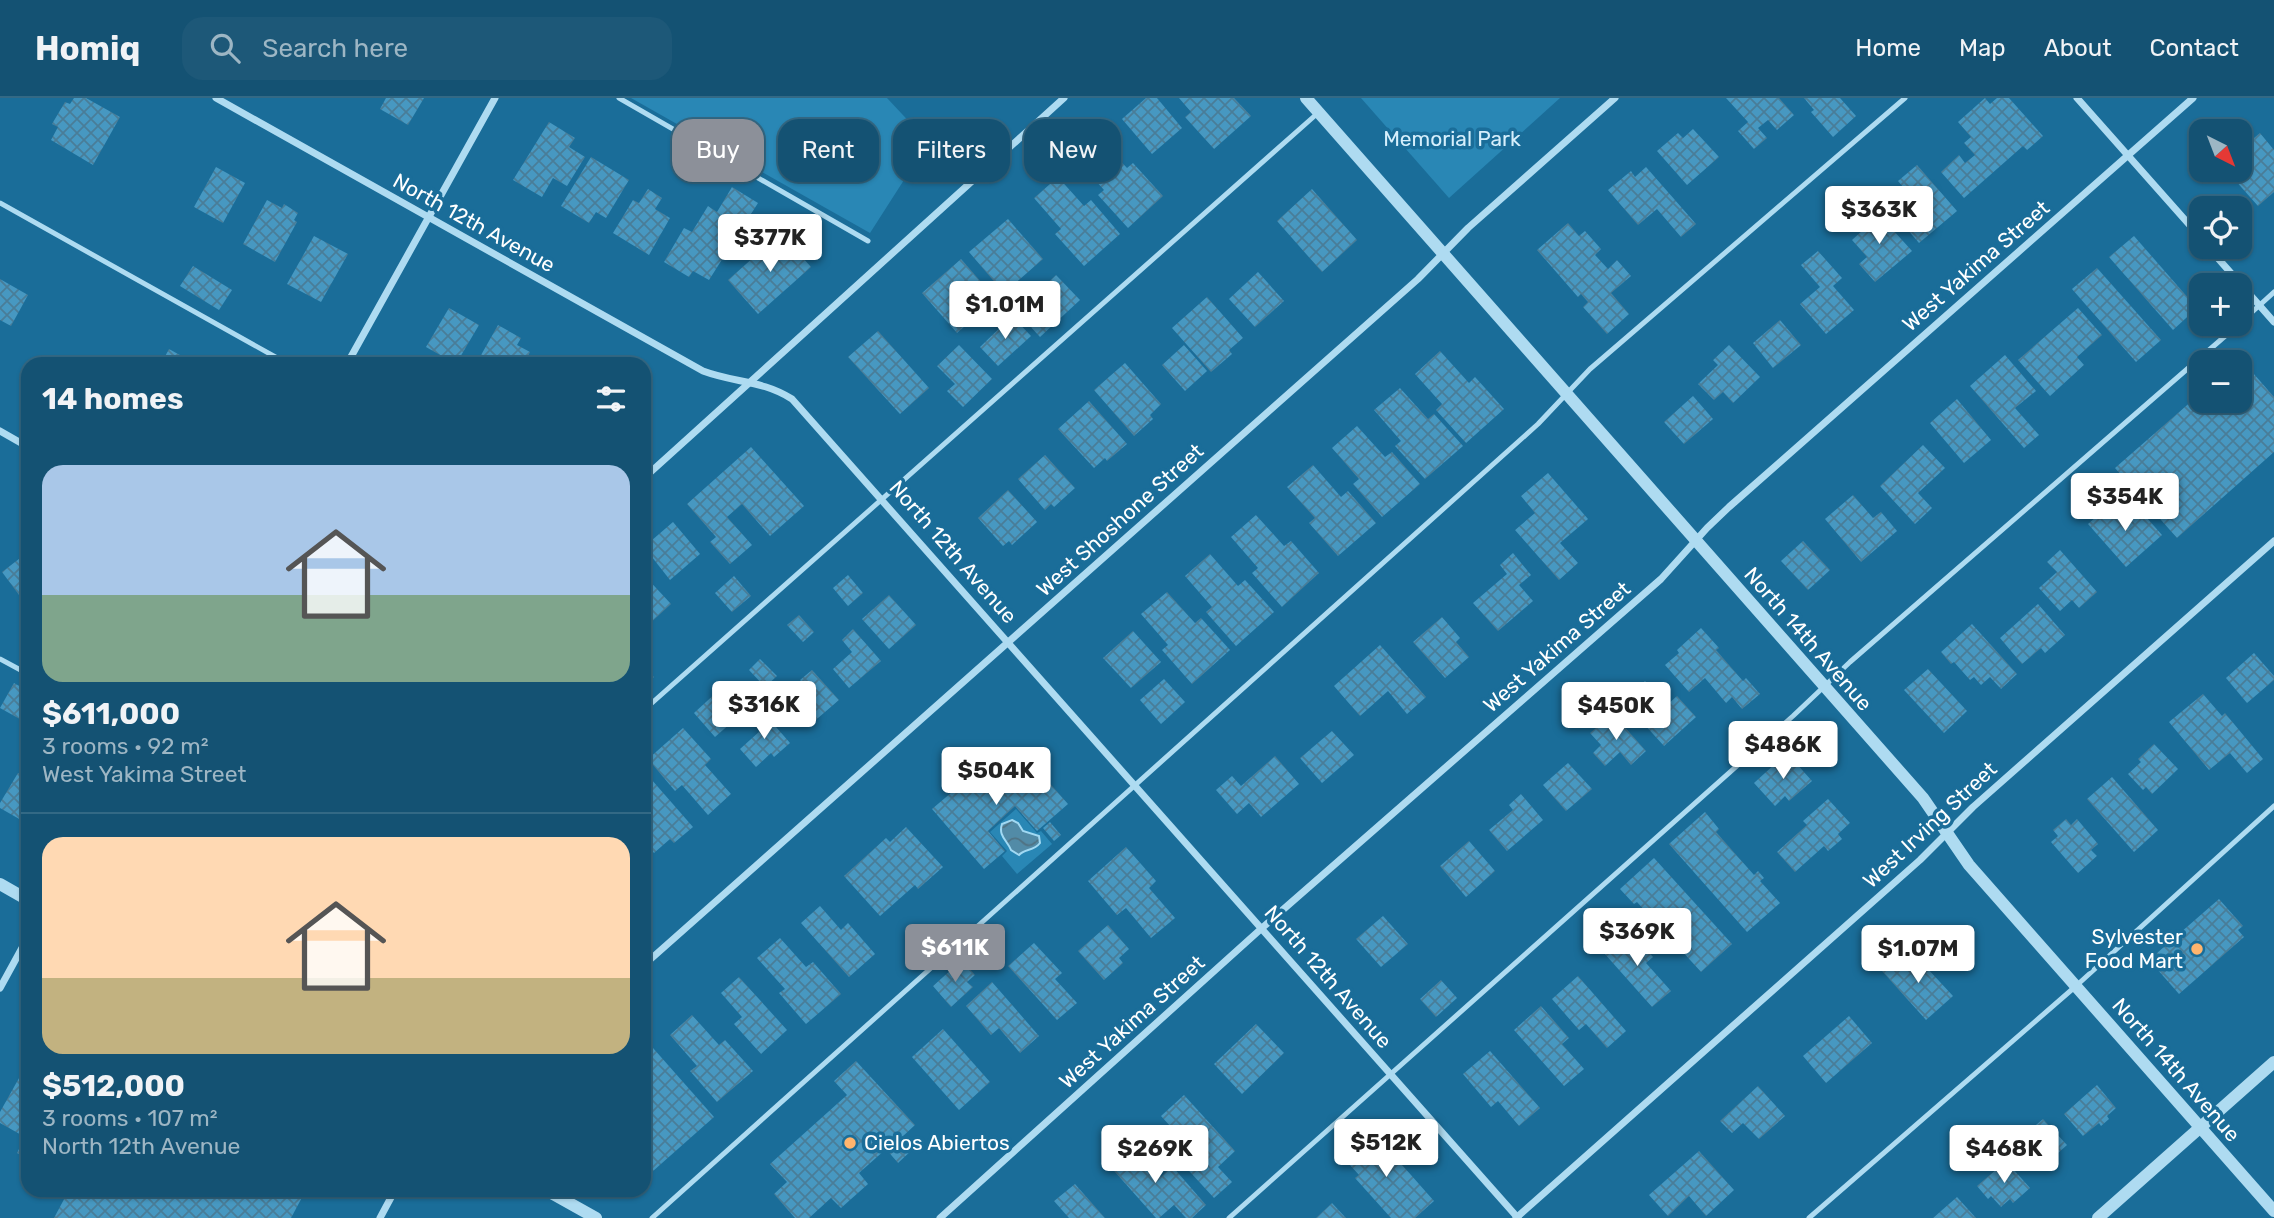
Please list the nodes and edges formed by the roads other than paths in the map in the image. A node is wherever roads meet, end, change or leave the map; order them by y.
1 (216, 98) edge
2 (495, 98) edge
3 (619, 98) edge
4 (1064, 98) edge
5 (1306, 98) edge
6 (1615, 98) edge
7 (1905, 98) edge
8 (2077, 98) edge
9 (2193, 98) edge
10 (1319, 112) junction
11 (2128, 155) junction
12 (0, 203) edge
13 (429, 217) junction
14 (2189, 224) edge
15 (868, 241) dead end
16 (1443, 253) junction
17 (2219, 259) edge
18 (2274, 292) edge
19 (2260, 306) junction
20 (2252, 313) edge
21 (2274, 321) edge
22 (2225, 336) edge
23 (275, 357) edge
24 (351, 357) edge
25 (751, 381) junction
26 (1567, 394) junction
27 (0, 431) edge
28 (21, 443) edge
29 (651, 472) edge
30 (882, 498) junction
31 (1696, 540) junction
32 (2274, 541) edge
33 (1009, 642) junction
34 (0, 659) edge
35 (21, 670) edge
36 (1824, 686) junction
37 (651, 704) edge
38 (1136, 785) junction
39 (2274, 806) edge
40 (1947, 833) junction
41 (0, 884) edge
42 (21, 896) edge
43 (1262, 928) junction
44 (21, 950) edge
45 (651, 959) edge
46 (2076, 986) junction
47 (0, 988) edge
48 (2274, 1062) edge
49 (1391, 1074) junction
50 (2200, 1128) junction
51 (392, 1197) edge
52 (558, 1197) edge
53 (2274, 1211) edge
54 (380, 1218) edge
55 (596, 1218) edge
56 (652, 1218) edge
57 (940, 1218) edge
58 (1228, 1218) edge
59 (1517, 1218) edge
60 (1809, 1218) edge
61 (2098, 1218) edge

1 - 13 street, North 12th Avenue
2 - 13 street
3 - 15 lane
4 - 25 street
5 - 10 street, North 14th Avenue
6 - 16 street, West Shoshone Street
7 - 26 lane
8 - 11 street
9 - 11 street, West Yakima Street
10 - 16 street, North 14th Avenue
10 - 30 lane
11 - 14 street
11 - 31 street, West Yakima Street
12 - 23 lane
13 - 24 street
13 - 25 street, North 12th Avenue
16 - 26 street, North 14th Avenue
16 - 33 street, West Shoshone Street
17 - 19 street
18 - 19 lane
19 - 20 lane
19 - 21 street
22 - 36 lane
25 - 29 street
25 - 30 street, North 12th Avenue
26 - 31 street, North 14th Avenue
26 - 38 lane
27 - 28 street
30 - 33 street, North 12th Avenue
30 - 37 lane
31 - 36 street, North 14th Avenue
31 - 43 street, West Yakima Street
32 - 40 street, West Irving Street
33 - 38 street, North 12th Avenue
33 - 45 street, West Shoshone Street
34 - 35 lane
36 - 40 street, North 14th Avenue
36 - 49 lane
38 - 43 street, North 12th Avenue
38 - 56 lane
39 - 46 lane
40 - 46 street, North 14th Avenue
40 - 59 street, West Irving Street
41 - 42 street
43 - 49 street, North 12th Avenue
43 - 57 street, West Yakima Street
44 - 47 street
46 - 50 street, North 14th Avenue
46 - 60 lane
48 - 50 street
49 - 58 lane
49 - 59 street, North 12th Avenue
50 - 53 street, North 14th Avenue
50 - 61 street
51 - 54 street
52 - 55 street

